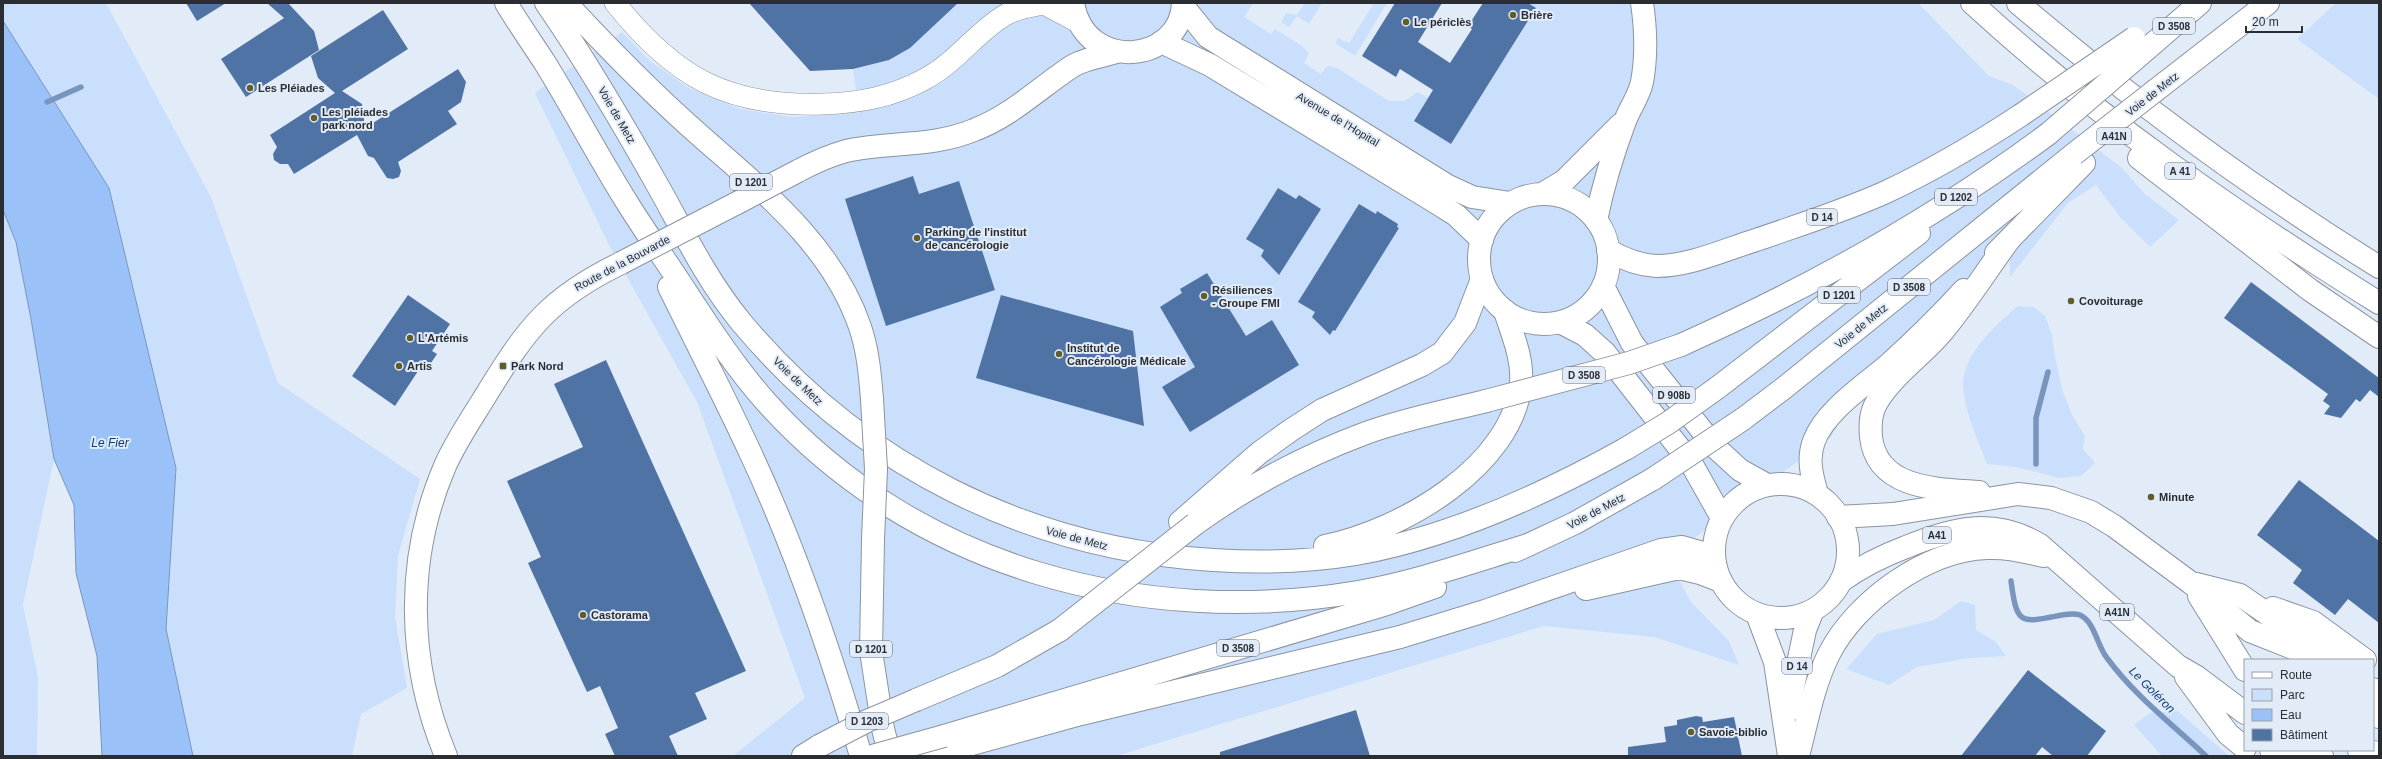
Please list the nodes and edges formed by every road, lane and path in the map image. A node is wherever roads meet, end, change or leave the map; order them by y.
1 (506, 3) edge
2 (546, 3) edge
3 (566, 3) edge
4 (615, 3) edge
5 (1044, 3) edge
6 (1642, 3) edge
7 (1972, 3) edge
8 (2018, 3) edge
9 (2185, 3) edge
10 (2200, 3) edge
11 (2268, 3) edge
12 (1183, 4) edge
13 (1078, 18) edge
14 (1993, 23) junction
15 (1161, 42) junction
16 (2141, 43) junction
17 (1117, 52) junction
18 (1072, 66) junction
19 (1626, 119) junction
20 (2079, 159) junction
21 (1995, 173) junction
22 (1542, 194) junction
23 (1510, 203) junction
24 (628, 205) junction
25 (1596, 220) junction
26 (1482, 240) junction
27 (2009, 240) junction
28 (1608, 250) junction
29 (2379, 267) edge
30 (1482, 279) junction
31 (1603, 286) junction
32 (2379, 303) edge
33 (1505, 311) junction
34 (1560, 322) junction
35 (2379, 337) edge
36 (1681, 346) joint
37 (1767, 485) junction
38 (1817, 494) junction
39 (2018, 494) junction
40 (1838, 517) junction
41 (1722, 518) junction
42 (1188, 523) junction
43 (1528, 545) junction
44 (2040, 545) joint
45 (1714, 556) junction
46 (2056, 559) junction
47 (1207, 560) junction
48 (1721, 581) junction
49 (1841, 581) junction
50 (2191, 583) junction
51 (2240, 595) junction
52 (1813, 610) junction
53 (1485, 611) junction
54 (1757, 614) junction
55 (2250, 631) junction
56 (2285, 659) edge
57 (2308, 659) edge
58 (2333, 659) edge
59 (2364, 659) edge
60 (2241, 661) edge
61 (2195, 682) junction
62 (2244, 699) edge
63 (2244, 712) edge
64 (1786, 724) junction
65 (2244, 729) edge
66 (2244, 747) edge
67 (940, 748) edge
68 (811, 751) edge
69 (446, 756) edge
70 (861, 756) edge
71 (872, 756) edge
72 (890, 756) edge
73 (1789, 756) edge
74 (1798, 756) edge

1 - 24 main road
2 - 47 main road, Voie de Metz
3 - 72 main road, D 1201, bridge
4 - 5 street
5 - 13 street
6 - 19 main road
7 - 14 main road, A 41
8 - 29 main road, A 41
9 - 16 main road, D 14
10 - 16 main road, D 3508
11 - 20 main road, Voie de Metz / D 3508, bridge
12 - 15 main road
12 - 23 main road, Avenue de l'Hopital
13 - 17 main road
13 - 18 main road
14 - 32 main road, A 41
14 - 35 main road, A41N
15 - 17 main road
15 - 26 main road, Avenue de l'Hopital
16 - 21 main road, D 3508, bridge
16 - 28 main road, D 14, bridge
17 - 18 main road, Route de la Bouvarde
18 - 69 main road, Route de la Bouvarde, bridge
19 - 22 main road
19 - 25 main road
20 - 27 main road
20 - 43 main road, Voie de Metz / D 3508, bridge
21 - 36 main road, D 1202
21 - 47 main road, D 1201, bridge
22 - 23 main road
22 - 25 main road
23 - 26 main road
24 - 43 main road
24 - 70 main road
25 - 28 main road
26 - 30 main road
27 - 38 main road
27 - 39 main road
28 - 31 main road
30 - 33 main road
30 - 42 main road
31 - 34 main road
31 - 37 main road, D 908b
33 - 34 main road
33 - 47 main road
34 - 41 main road, D 908b
36 - 42 main road, D 3508, bridge
37 - 38 main road
37 - 41 main road
38 - 40 main road
39 - 40 main road
39 - 50 main road
40 - 49 main road
41 - 45 main road
42 - 68 main road, D 1203, bridge
43 - 67 main road, D 3508
44 - 46 main road, A41N
44 - 49 main road, A41
45 - 48 main road
45 - 53 main road
46 - 61 main road, A41N
46 - 74 main road
48 - 53 main road
48 - 54 main road
49 - 52 main road
50 - 51 main road
50 - 55 main road
50 - 60 main road
51 - 58 main road
51 - 59 main road
52 - 54 main road
52 - 64 main road, D 14
53 - 67 main road
54 - 64 main road, D 14
55 - 56 main road
55 - 57 main road
61 - 62 main road
61 - 63 main road
61 - 65 main road
61 - 66 main road
64 - 73 main road, D 14
67 - 71 main road, bridge

